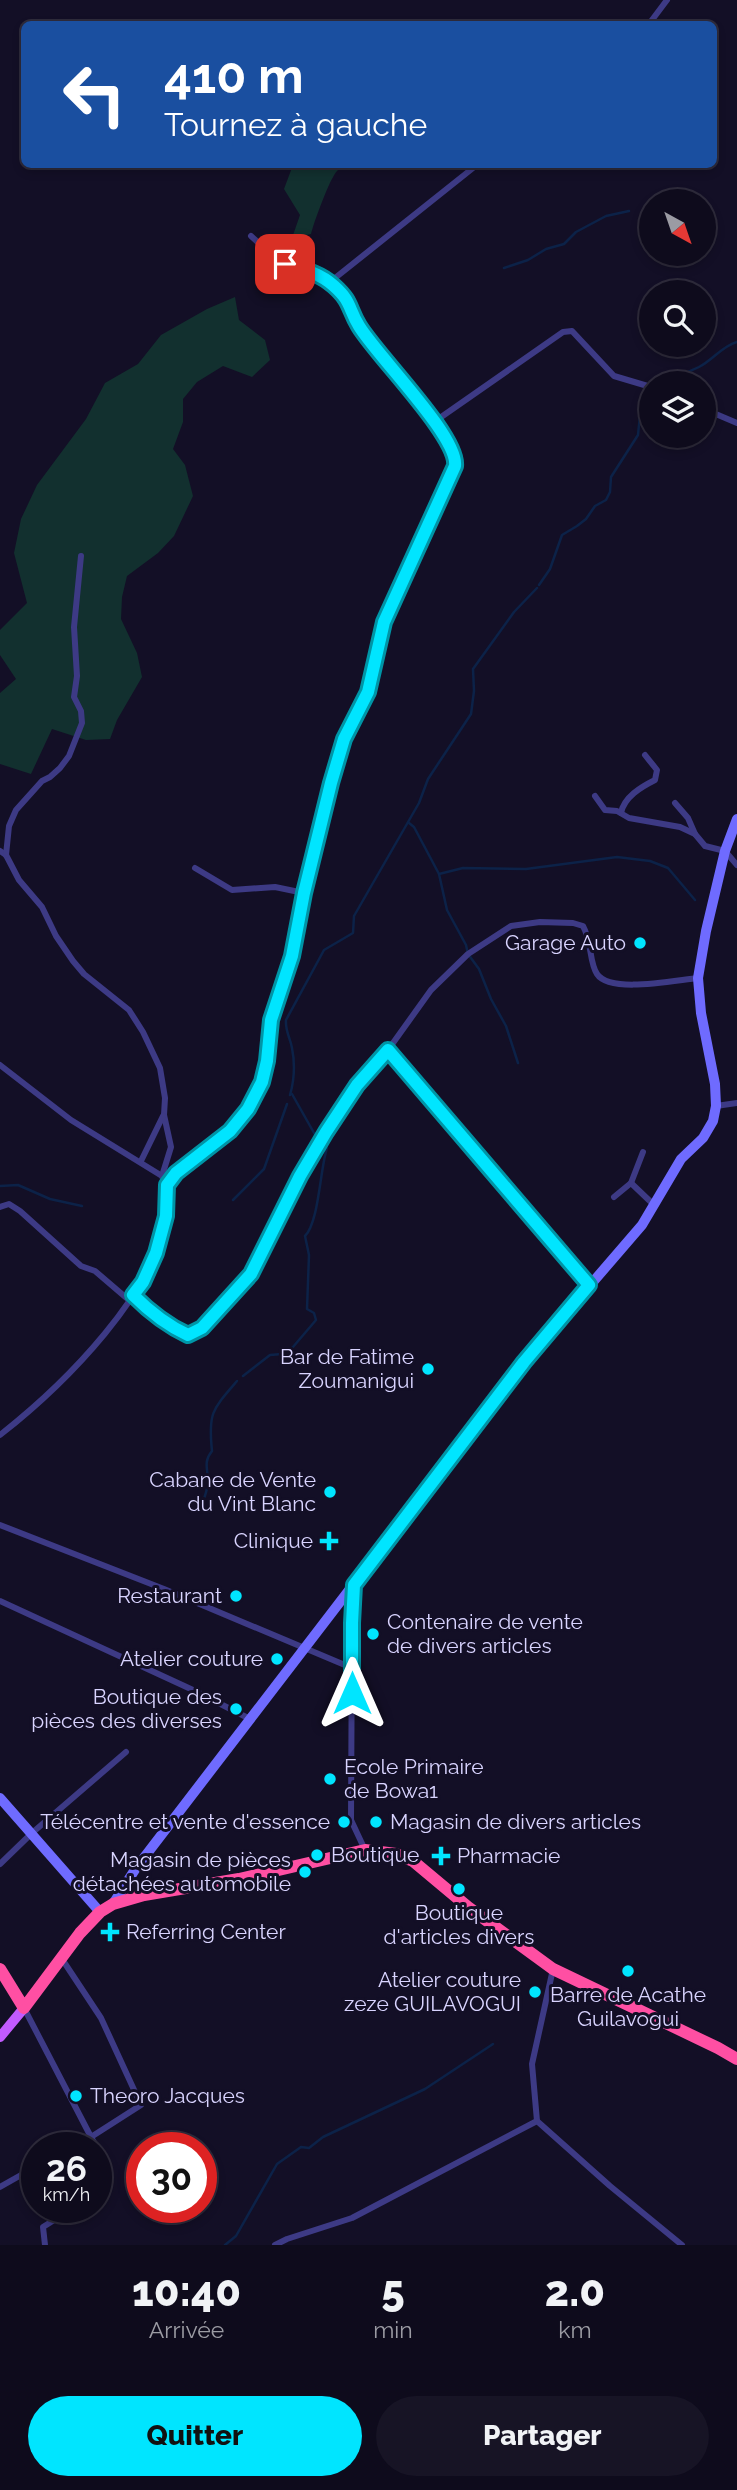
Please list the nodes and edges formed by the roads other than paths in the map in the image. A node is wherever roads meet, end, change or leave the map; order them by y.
1 (667, 0) edge
2 (651, 21) edge
3 (473, 168) edge
4 (251, 236) dead end
5 (330, 282) junction
6 (639, 383) edge
7 (716, 414) edge
8 (434, 422) junction
9 (737, 423) edge
10 (81, 556) dead end
11 (645, 755) dead end
12 (595, 796) dead end
13 (675, 803) dead end
14 (621, 813) junction
15 (737, 819) edge
16 (695, 834) junction
17 (725, 851) junction
18 (3, 853) edge
19 (737, 865) edge
20 (195, 868) dead end
21 (304, 893) junction
22 (698, 978) junction
23 (388, 1050) junction
24 (0, 1065) edge
25 (737, 1103) edge
26 (716, 1106) junction
27 (164, 1115) junction
28 (643, 1152) dead end
29 (141, 1161) junction
30 (162, 1176) junction
31 (631, 1183) junction
32 (167, 1185) junction
33 (614, 1197) dead end
34 (654, 1205) junction
35 (0, 1207) edge
36 (589, 1285) junction
37 (132, 1298) junction
38 (0, 1435) edge
39 (0, 1525) edge
40 (354, 1585) junction
41 (0, 1601) edge
42 (304, 1648) junction
43 (352, 1668) junction
44 (250, 1719) junction
45 (126, 1752) dead end
46 (0, 1798) edge
47 (32, 1833) junction
48 (365, 1850) junction
49 (0, 1864) edge
50 (113, 1904) junction
51 (100, 1912) junction
52 (61, 1959) junction
53 (0, 1969) edge
54 (553, 1969) junction
55 (24, 2008) junction
56 (0, 2037) edge
57 (737, 2059) edge
58 (537, 2121) junction
59 (88, 2132) edge
60 (99, 2132) edge
61 (21, 2175) edge
62 (0, 2187) edge
63 (49, 2223) edge
64 (45, 2245) edge
65 (275, 2245) edge
66 (682, 2245) edge

1 - 2 street
3 - 5 street
4 - 5 street
5 - 8 street
6 - 8 street
7 - 9 street
8 - 21 street
10 - 18 street
11 - 14 street
12 - 14 street
13 - 16 street
14 - 16 street
15 - 17 main road
16 - 17 street
17 - 19 street
17 - 22 main road
18 - 27 street
20 - 21 street
21 - 32 street
22 - 23 street
22 - 26 main road
23 - 36 street
23 - 37 street
24 - 29 street
25 - 26 street
26 - 34 main road
27 - 29 street
27 - 30 street
28 - 31 street
29 - 30 street
30 - 32 street
31 - 33 street
31 - 34 street
32 - 37 street
34 - 36 main road
35 - 37 street
36 - 40 main road
37 - 38 street
39 - 42 street
40 - 42 main road
40 - 43 street
41 - 44 street
42 - 43 street
42 - 44 main road
43 - 48 street
44 - 50 main road
45 - 47 street
46 - 47 main road
47 - 49 street
47 - 51 main road
48 - 50 highway
48 - 54 highway
50 - 51 highway
51 - 52 highway
52 - 55 highway
52 - 60 street
53 - 55 highway
54 - 57 highway
54 - 58 street
55 - 56 main road
55 - 59 street
58 - 65 street
58 - 66 street
61 - 62 street
63 - 64 street

